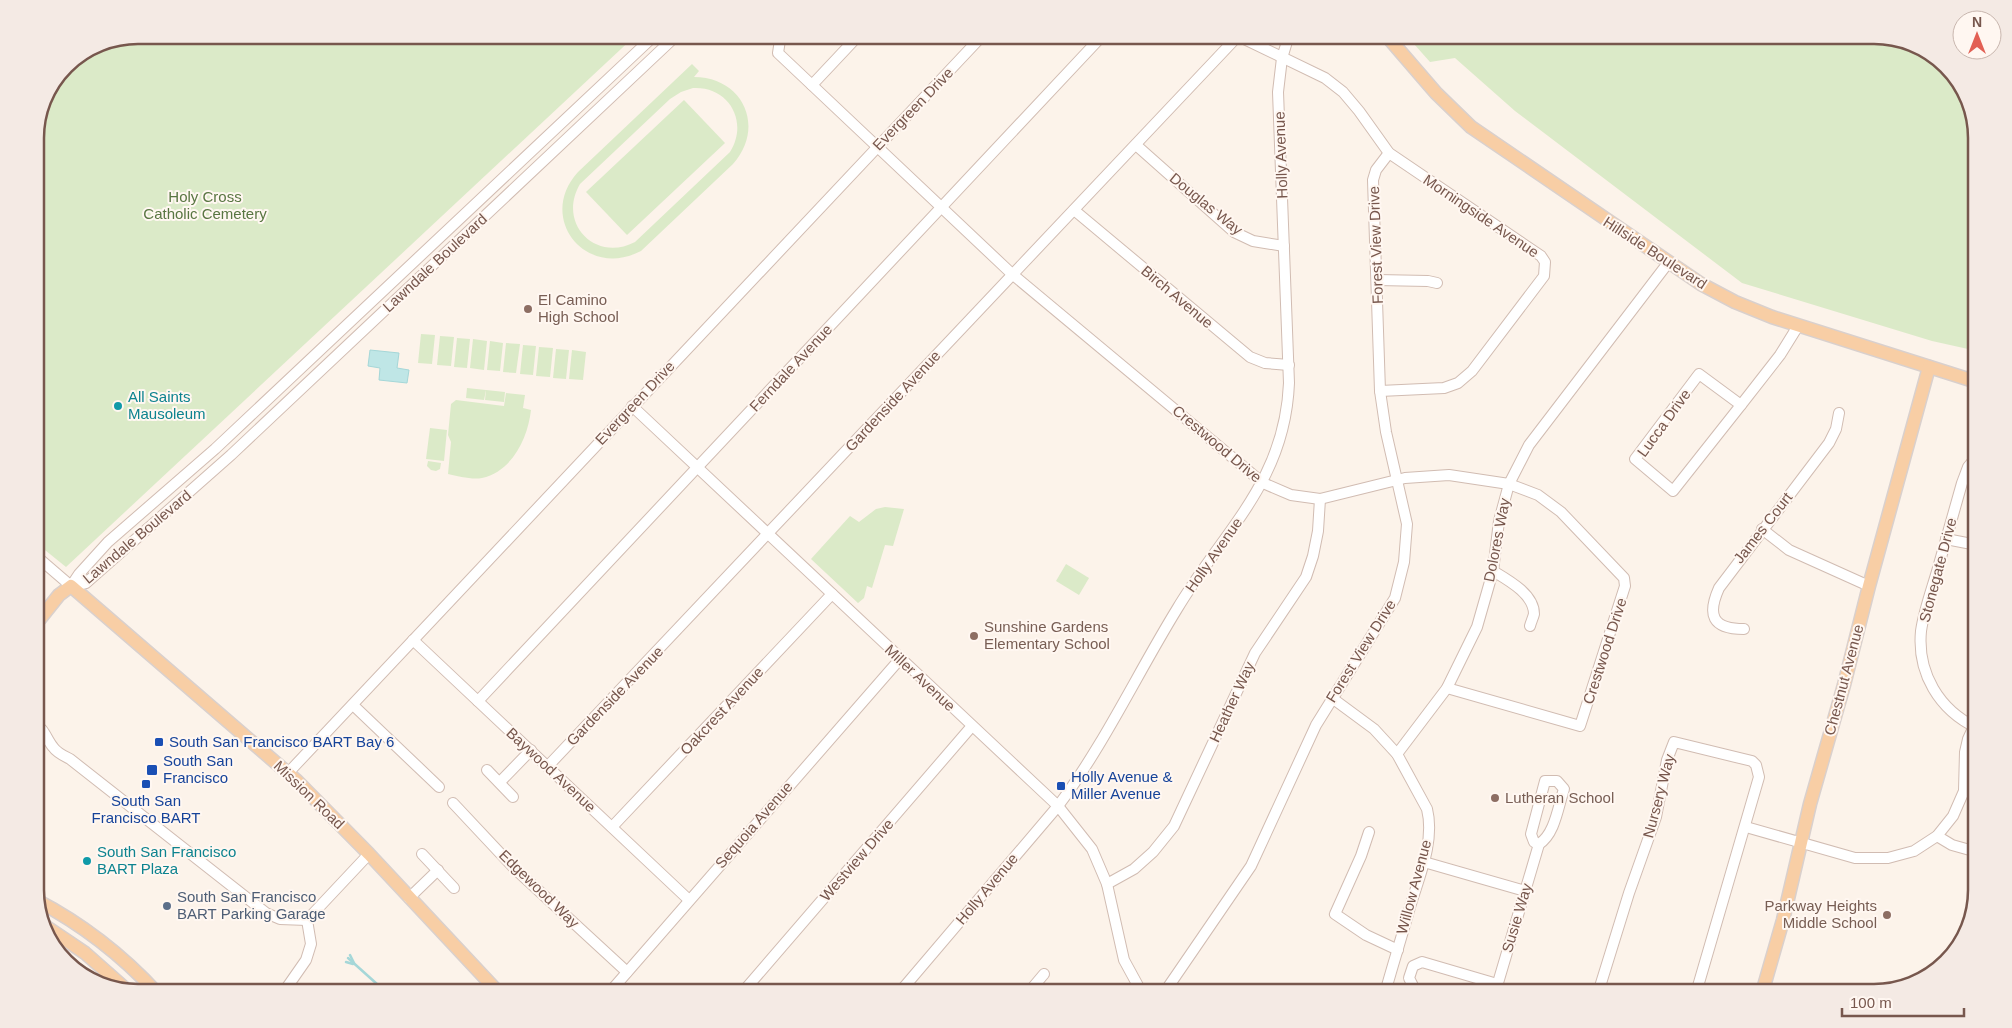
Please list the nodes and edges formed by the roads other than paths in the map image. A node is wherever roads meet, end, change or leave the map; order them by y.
1 (644, 44) edge
2 (667, 44) edge
3 (779, 44) edge
4 (851, 44) edge
5 (974, 44) edge
6 (1095, 44) edge
7 (1230, 44) edge
8 (1253, 44) edge
9 (1286, 44) edge
10 (1394, 44) edge
11 (1282, 58) junction
12 (812, 85) junction
13 (877, 146) junction
14 (1136, 146) junction
15 (1389, 153) junction
16 (942, 207) junction
17 (1074, 210) junction
18 (1284, 246) junction
19 (1668, 263) junction
20 (1012, 274) junction
21 (1377, 280) junction
22 (1437, 283) dead end
23 (1798, 326) junction
24 (1289, 365) junction
25 (1929, 368) junction
26 (1968, 379) edge
27 (1380, 390) junction
28 (632, 406) junction
29 (1741, 406) junction
30 (1839, 414) dead end
31 (698, 468) junction
32 (1968, 469) edge
33 (1397, 479) junction
34 (1263, 483) junction
35 (1509, 484) junction
36 (1320, 499) junction
37 (1762, 530) junction
38 (769, 533) junction
39 (1946, 539) junction
40 (1968, 543) edge
41 (44, 563) edge
42 (1493, 571) junction
43 (71, 586) junction
44 (1869, 586) junction
45 (832, 594) junction
46 (44, 614) edge
47 (1530, 626) dead end
48 (1744, 629) dead end
49 (413, 640) junction
50 (900, 659) junction
51 (1447, 688) junction
52 (1332, 698) junction
53 (478, 700) junction
54 (353, 705) junction
55 (1968, 723) edge
56 (972, 726) junction
57 (44, 734) edge
58 (1968, 739) edge
59 (530, 750) junction
60 (1396, 754) junction
61 (548, 766) junction
62 (487, 770) dead end
63 (288, 772) junction
64 (500, 782) junction
65 (439, 787) dead end
66 (513, 797) dead end
67 (454, 803) dead end
68 (1058, 806) junction
69 (612, 827) junction
70 (1746, 827) junction
71 (1369, 832) dead end
72 (1937, 836) junction
73 (1801, 843) junction
74 (1539, 844) junction
75 (1968, 849) edge
76 (369, 854) junction
77 (422, 854) dead end
78 (1424, 862) junction
79 (438, 870) junction
80 (1107, 884) junction
81 (454, 888) dead end
82 (1525, 891) junction
83 (409, 898) junction
84 (689, 900) junction
85 (45, 905) edge
86 (307, 920) junction
87 (53, 931) edge
88 (1398, 950) junction
89 (628, 972) junction
90 (1044, 974) dead end
91 (117, 982) edge
92 (148, 984) edge
93 (290, 984) edge
94 (490, 984) edge
95 (617, 984) edge
96 (750, 984) edge
97 (907, 984) edge
98 (1036, 984) edge
99 (1137, 984) edge
100 (1170, 984) edge
101 (1388, 984) edge
102 (1412, 984) edge
103 (1482, 984) edge
104 (1497, 984) edge
105 (1601, 984) edge
106 (1699, 984) edge
107 (1765, 984) edge

1 - 43 street, Lawndale Boulevard
2 - 43 street, Lawndale Boulevard
3 - 12 street, Crestwood Drive
4 - 12 street
5 - 13 street, Evergreen Drive
6 - 16 street, Ferndale Avenue
7 - 14 street, Gardenside Avenue
8 - 11 street, Morningside Avenue
9 - 11 street, Holly Avenue
10 - 19 main road, Hillside Boulevard
11 - 15 street, Morningside Avenue
11 - 18 street, Holly Avenue
12 - 13 street, Crestwood Drive
13 - 16 street, Crestwood Drive
13 - 28 street, Evergreen Drive
14 - 17 street, Gardenside Avenue
14 - 18 street, Douglas Way
15 - 21 street, Forest View Drive
15 - 27 street, Morningside Avenue
16 - 20 street, Crestwood Drive
16 - 31 street, Ferndale Avenue
17 - 20 street, Gardenside Avenue
17 - 24 street, Birch Avenue
18 - 24 street, Holly Avenue
19 - 23 main road, Hillside Boulevard
19 - 35 street, Dolores Way
20 - 34 street, Crestwood Drive
20 - 38 street, Gardenside Avenue
21 - 22 street
21 - 27 street, Forest View Drive
23 - 25 main road, Hillside Boulevard
23 - 29 street, Lucca Drive
24 - 34 street, Holly Avenue
25 - 26 main road, Hillside Boulevard
25 - 44 main road, Chestnut Avenue
27 - 33 street, Forest View Drive
28 - 31 street, Miller Avenue
28 - 49 street, Evergreen Drive
29 - 29 street, Lucca Drive
30 - 37 street, James Court
31 - 38 street, Miller Avenue
31 - 53 street, Ferndale Avenue
32 - 39 street, Stonegate Drive
33 - 35 street, Crestwood Drive
33 - 36 street, Crestwood Drive
33 - 52 street, Forest View Drive
34 - 36 street, Crestwood Drive
34 - 68 street, Holly Avenue
35 - 42 street, Dolores Way
35 - 51 street, Crestwood Drive
36 - 80 street, Heather Way
37 - 44 street
37 - 48 street, James Court
38 - 45 street, Miller Avenue
38 - 61 street, Gardenside Avenue
39 - 40 street
39 - 55 street, Stonegate Drive
41 - 43 street, Mission Road
42 - 47 street
42 - 51 street, Dolores Way
43 - 46 main road
43 - 63 main road, Mission Road
44 - 73 main road, Chestnut Avenue
45 - 50 street, Miller Avenue
45 - 69 street, Oakcrest Avenue
49 - 53 street, Baywood Avenue
49 - 54 street, Evergreen Drive
50 - 56 street, Miller Avenue
50 - 84 street, Sequoia Avenue
51 - 60 street, Dolores Way
52 - 60 street, Willow Avenue
52 - 100 street, Forest View Drive
53 - 59 street, Baywood Avenue
54 - 63 street, Evergreen Drive
54 - 65 street
56 - 68 street, Miller Avenue
56 - 96 street, Westview Drive
57 - 86 street
58 - 72 street
59 - 61 street, Baywood Avenue
59 - 64 street
60 - 78 street, Willow Avenue
61 - 69 street, Baywood Avenue
62 - 64 street
63 - 76 main road, Mission Road
64 - 66 street
67 - 89 street, Edgewood Way
68 - 80 street, Miller Avenue
68 - 97 street, Holly Avenue
69 - 84 street, Baywood Avenue
70 - 73 street
70 - 105 street, Nursery Way
70 - 106 street, Nursery Way
71 - 88 street
72 - 73 street
72 - 75 street
73 - 107 main road, Chestnut Avenue
74 - 74 street, Susie Way
74 - 82 street, Susie Way
76 - 83 main road, Mission Road
76 - 86 street
77 - 79 street
78 - 82 street
78 - 88 street, Willow Avenue
79 - 81 street
79 - 83 street
80 - 99 street, Miller Avenue
82 - 104 street, Susie Way
83 - 94 main road, Mission Road
84 - 89 street, Sequoia Avenue
85 - 92 main road
86 - 93 street
87 - 91 main road
88 - 101 street, Willow Avenue
89 - 95 street, Sequoia Avenue
90 - 98 street
102 - 103 street

